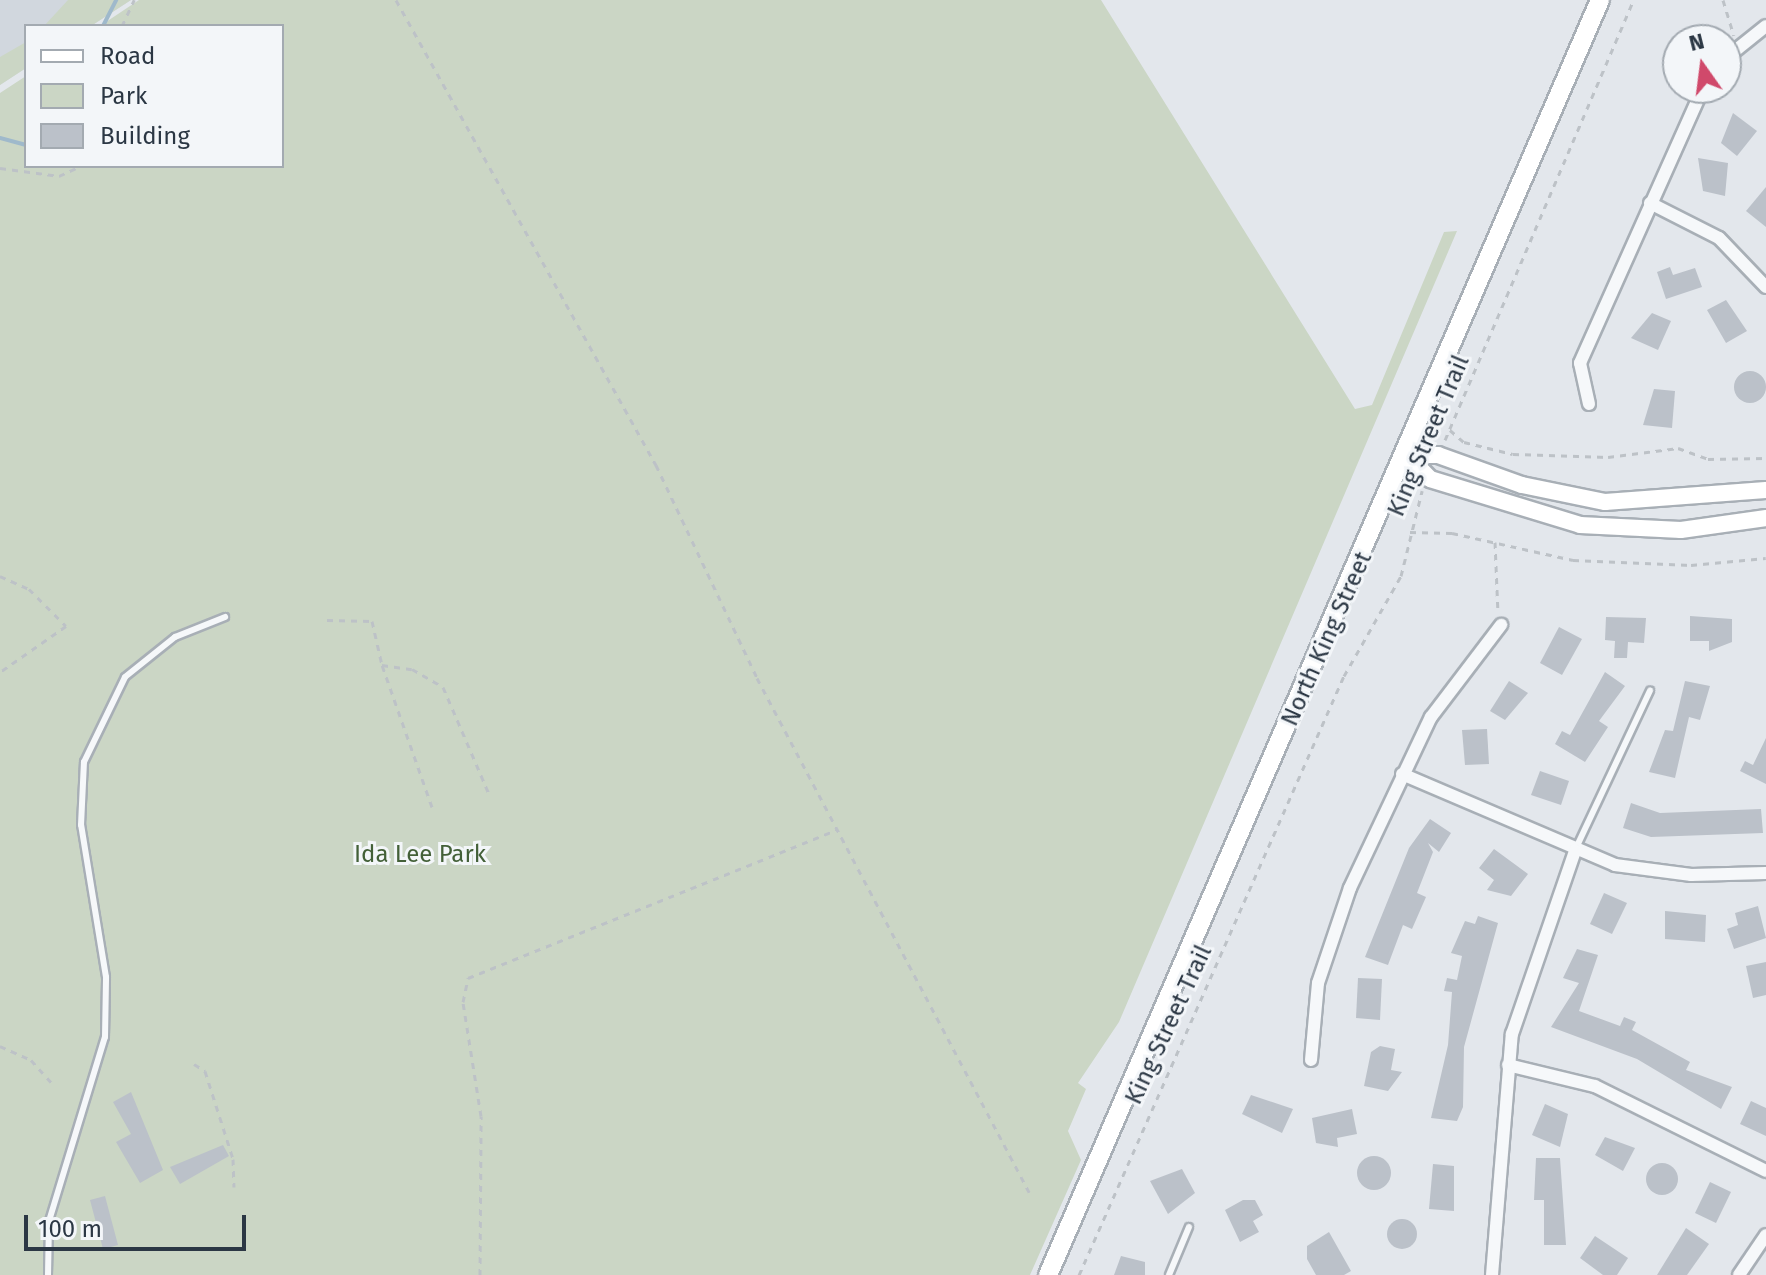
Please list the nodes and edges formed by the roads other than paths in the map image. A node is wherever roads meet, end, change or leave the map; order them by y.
1 (1600, 0) edge
2 (1766, 26) edge
3 (1742, 44) edge
4 (1696, 104) edge
5 (1650, 203) junction
6 (1766, 287) edge
7 (1589, 404) dead end
8 (1407, 455) junction
9 (1766, 490) edge
10 (1766, 518) edge
11 (225, 617) dead end
12 (1501, 625) road end
13 (1650, 691) dead end
14 (1402, 774) junction
15 (1575, 851) junction
16 (1766, 873) edge
17 (1311, 1060) dead end
18 (1508, 1065) junction
19 (1766, 1171) edge
20 (1189, 1227) dead end
21 (1766, 1235) edge
22 (48, 1275) edge
23 (1048, 1275) edge
24 (1169, 1275) edge
25 (1492, 1275) edge
26 (1739, 1275) edge

1 - 8 main road, North King Street
2 - 3 street
4 - 5 street
5 - 6 street
5 - 7 street
8 - 9 main road
8 - 10 main road
8 - 23 main road, North King Street
11 - 22 lane
12 - 14 street
13 - 15 lane
14 - 15 street
14 - 17 street
15 - 16 street
15 - 18 street
18 - 19 street
18 - 25 street
20 - 24 lane
21 - 26 street

